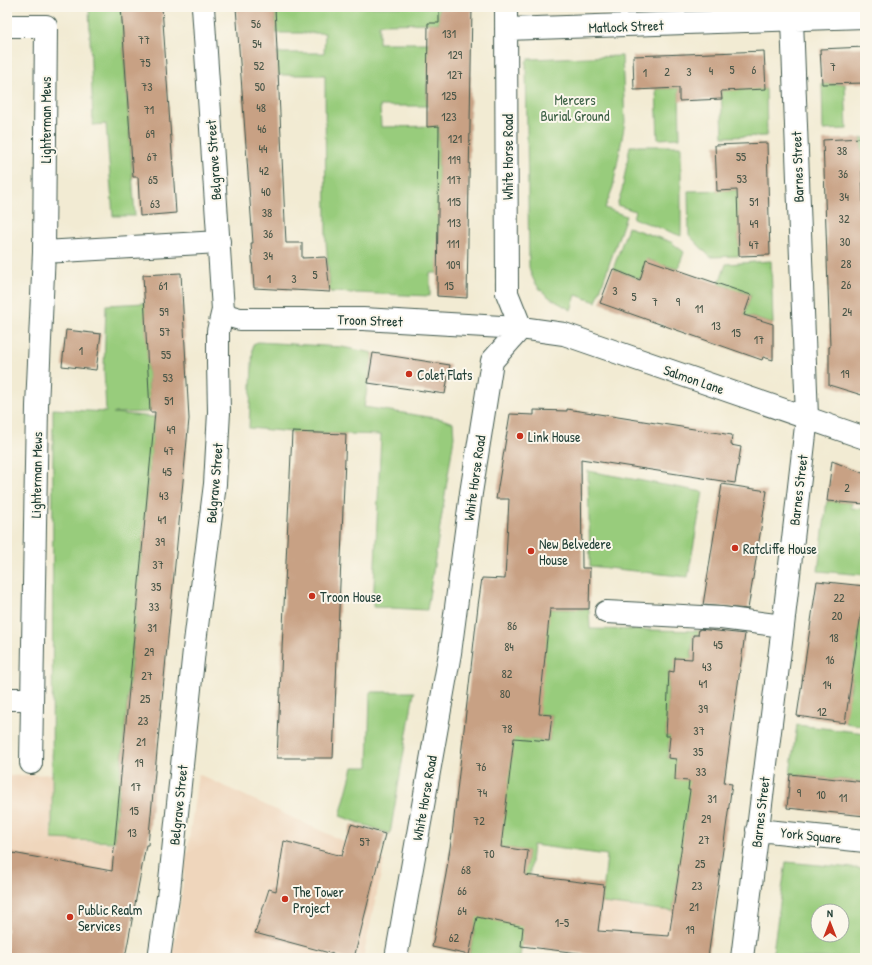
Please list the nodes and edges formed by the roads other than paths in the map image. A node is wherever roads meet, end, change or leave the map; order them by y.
1 (203, 7) edge
2 (506, 7) edge
3 (865, 17) edge
4 (792, 20) junction
5 (7, 26) edge
6 (506, 30) junction
7 (219, 242) junction
8 (44, 252) junction
9 (223, 310) junction
10 (521, 328) junction
11 (807, 417) junction
12 (865, 438) edge
13 (606, 612) dead end
14 (783, 626) junction
15 (7, 699) edge
16 (32, 699) junction
17 (31, 763) dead end
18 (757, 830) junction
19 (865, 841) edge
20 (159, 958) edge
21 (396, 958) edge
22 (742, 958) edge

1 - 7 street, Belgrave Street
2 - 6 street, White Horse Road
3 - 4 street, Matlock Street
4 - 6 street, Matlock Street
4 - 11 street, Barnes Street
5 - 8 street, Lighterman Mews
6 - 10 street, White Horse Road
7 - 8 street
7 - 9 street, Belgrave Street
8 - 16 street, Lighterman Mews
9 - 10 street, Troon Street
9 - 20 street, Belgrave Street
10 - 11 street, Salmon Lane
10 - 21 street, White Horse Road
11 - 12 street, Salmon Lane
11 - 14 street, Barnes Street
13 - 14 street
14 - 18 street, Barnes Street
15 - 16 street
16 - 17 street, Lighterman Mews
18 - 19 street, York Square
18 - 22 street, Barnes Street

